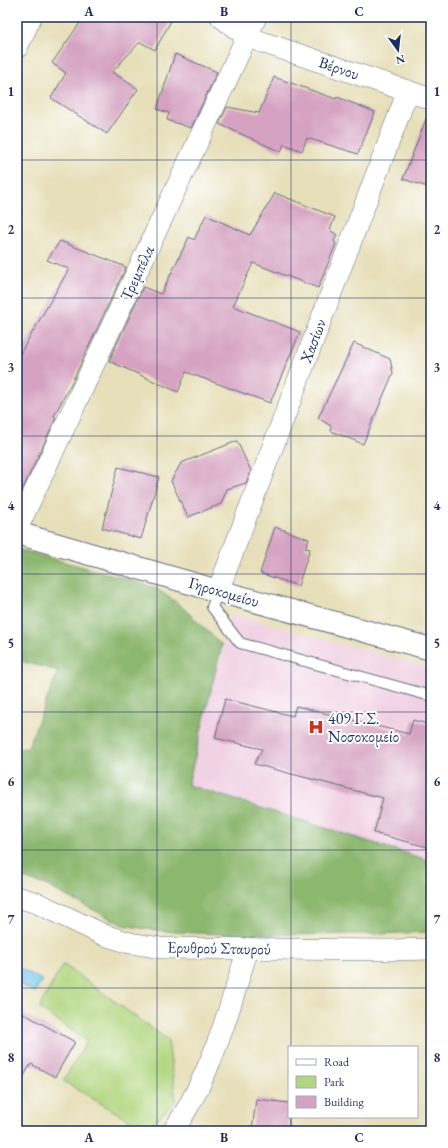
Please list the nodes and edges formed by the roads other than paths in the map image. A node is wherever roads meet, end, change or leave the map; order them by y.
1 (31, 17) edge
2 (221, 17) edge
3 (256, 17) edge
4 (247, 37) junction
5 (17, 48) edge
6 (408, 91) junction
7 (431, 99) edge
8 (17, 529) edge
9 (17, 533) edge
10 (218, 590) junction
11 (431, 649) edge
12 (431, 696) edge
13 (17, 897) edge
14 (248, 948) junction
15 (431, 949) edge
16 (173, 1131) edge

1 - 5 street
2 - 4 street, Βέρνου
3 - 4 street, Τρεμπέλα
4 - 6 street, Βέρνου
4 - 8 street, Τρεμπέλα
6 - 7 street, Βέρνου
6 - 10 street, Χασίων
9 - 10 main road, Γηροκομείου
10 - 11 main road, Γηροκομείου
10 - 12 lane
13 - 14 street, Ερυθρού Σταυρού
14 - 15 street, Ερυθρού Σταυρού
14 - 16 street

